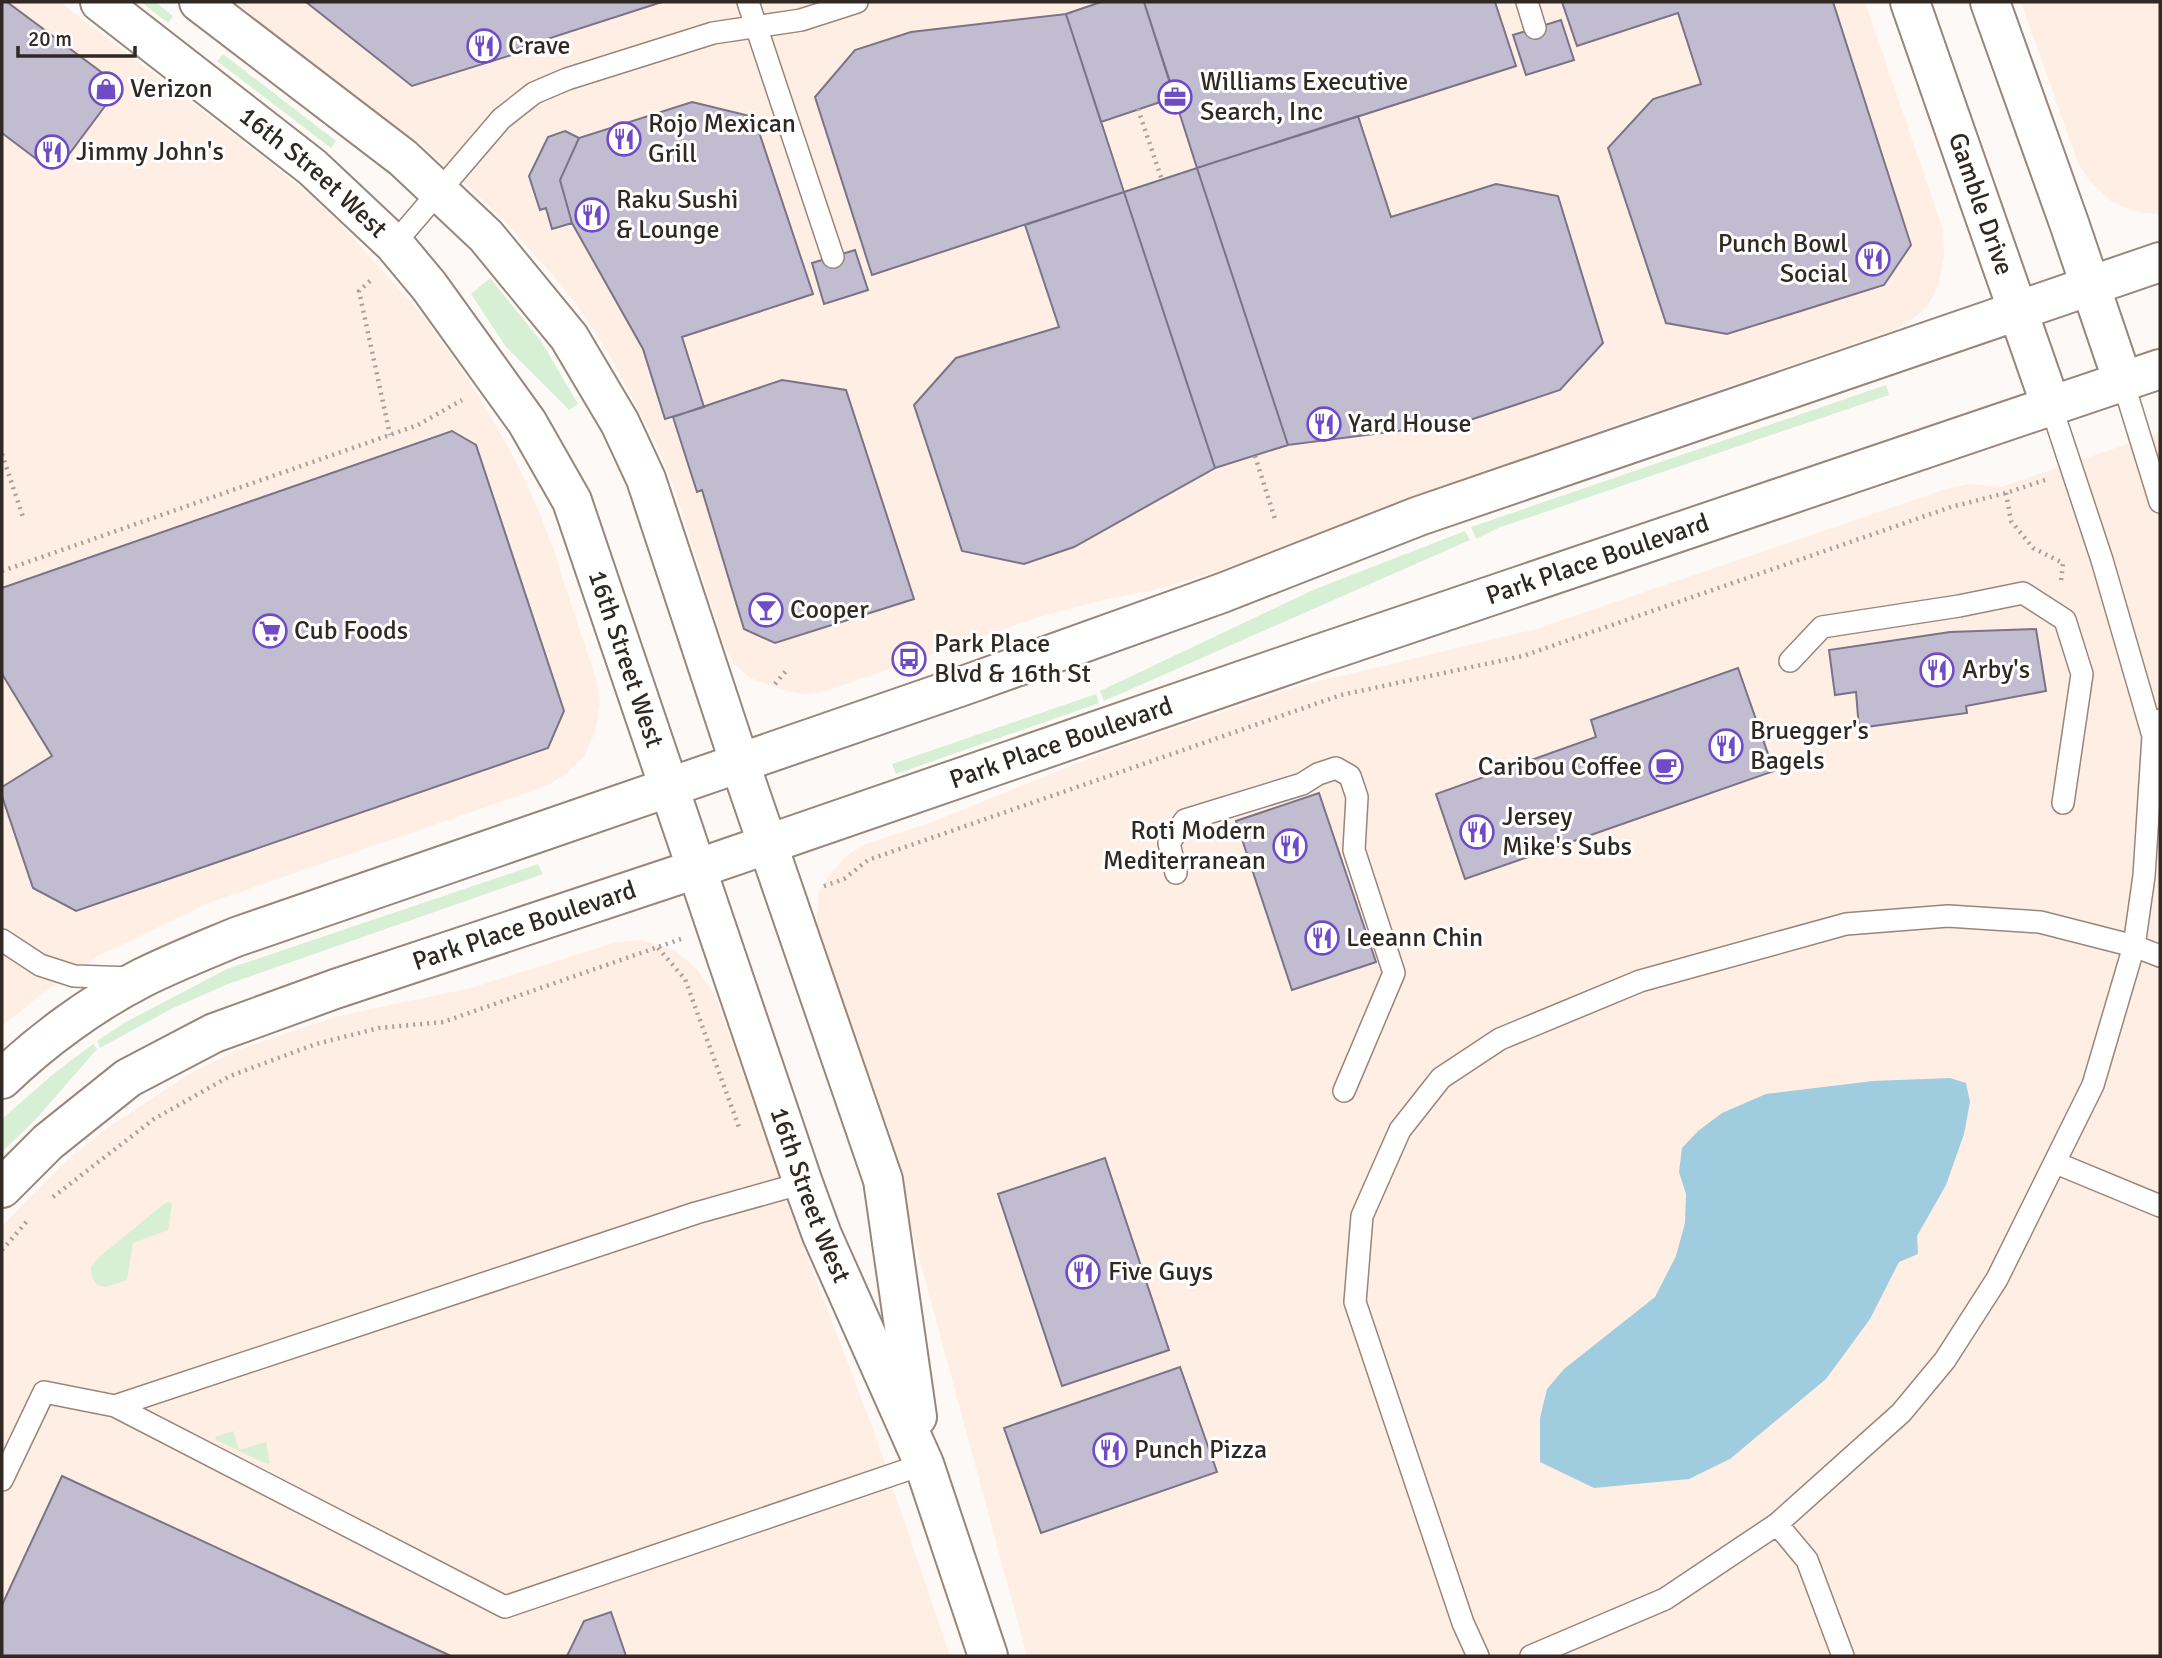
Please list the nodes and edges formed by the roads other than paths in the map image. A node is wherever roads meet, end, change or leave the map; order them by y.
1 (100, 2) edge
2 (199, 2) edge
3 (748, 2) edge
4 (857, 2) edge
5 (1527, 2) edge
6 (1910, 2) edge
7 (1990, 2) edge
8 (756, 27) junction
9 (1535, 28) dead end
10 (439, 190) junction
11 (394, 244) junction
12 (833, 257) dead end
13 (2160, 262) edge
14 (2090, 285) junction
15 (2018, 310) junction
16 (2160, 369) edge
17 (2123, 382) junction
18 (2051, 406) junction
19 (2160, 502) edge
20 (1790, 661) dead end
21 (2157, 728) edge
22 (740, 764) junction
23 (669, 788) junction
24 (2063, 803) dead end
25 (767, 844) junction
26 (696, 869) junction
27 (1176, 873) dead end
28 (2, 940) edge
29 (2134, 946) junction
30 (2160, 956) edge
31 (141, 978) junction
32 (2, 1079) edge
33 (1344, 1091) dead end
34 (2056, 1163) junction
35 (803, 1183) junction
36 (2, 1188) edge
37 (2160, 1206) edge
38 (115, 1406) junction
39 (924, 1464) junction
40 (2, 1480) edge
41 (1777, 1524) junction
42 (988, 1656) edge
43 (1478, 1656) edge
44 (1531, 1656) edge
45 (1843, 1656) edge

1 - 11 street, 16th Street West
2 - 10 street, 16th Street West
3 - 8 lane
4 - 8 lane
5 - 9 lane
6 - 15 street, Gamble Drive
7 - 14 street
8 - 10 lane
8 - 12 lane
10 - 11 lane
10 - 22 street, 16th Street West
11 - 23 street, 16th Street West
13 - 14 street
14 - 15 street
14 - 17 street
15 - 18 street, Gamble Drive
15 - 22 street
16 - 17 street, Park Place Boulevard
17 - 18 street, Park Place Boulevard
17 - 19 lane
18 - 21 lane
18 - 25 street, Park Place Boulevard
20 - 24 lane
21 - 29 lane
22 - 23 street
22 - 25 street, 16th Street West
23 - 26 street, 16th Street West
23 - 31 street
25 - 26 street, Park Place Boulevard
25 - 39 street, 16th Street West
26 - 35 street, 16th Street West
26 - 36 street, Park Place Boulevard
27 - 33 lane
28 - 31 lane
29 - 30 lane
29 - 34 lane
29 - 43 lane
31 - 32 street
34 - 37 lane
34 - 41 lane
35 - 38 lane
35 - 39 street, 16th Street West
38 - 39 lane
38 - 40 lane
39 - 42 street, 16th Street West
41 - 44 lane
41 - 45 lane

